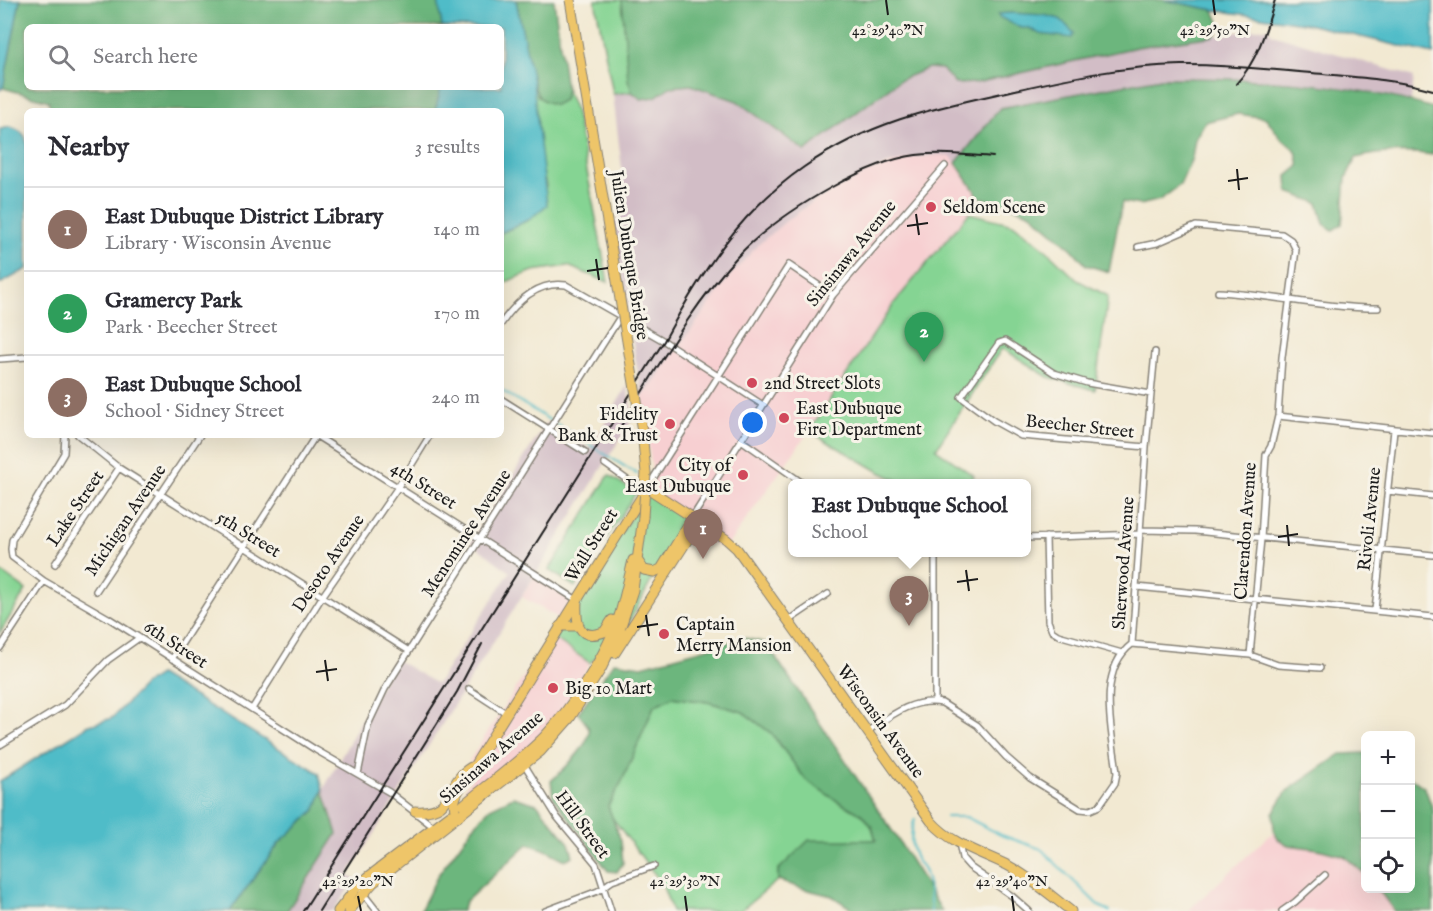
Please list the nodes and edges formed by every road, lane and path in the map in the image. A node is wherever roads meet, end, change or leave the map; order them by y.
1 (570, 0) edge
2 (945, 166) dead end
3 (1138, 247) dead end
4 (1218, 292) dead end
5 (833, 295) junction
6 (1289, 299) junction
7 (1377, 308) dead end
8 (620, 317) junction
9 (504, 320) edge
10 (1155, 352) dead end
11 (24, 357) edge
12 (0, 359) edge
13 (718, 377) junction
14 (1151, 394) junction
15 (504, 401) edge
16 (763, 405) junction
17 (1278, 416) junction
18 (551, 428) junction
19 (1394, 430) junction
20 (1433, 434) edge
21 (65, 438) edge
22 (82, 438) edge
23 (198, 438) edge
24 (314, 438) edge
25 (321, 438) edge
26 (428, 438) edge
27 (741, 440) junction
28 (1146, 447) junction
29 (585, 453) dead end
30 (605, 464) dead end
31 (119, 468) junction
32 (798, 479) edge
33 (398, 487) junction
34 (647, 488) junction
35 (1387, 491) junction
36 (160, 494) junction
37 (1433, 496) edge
38 (696, 520) junction
39 (1140, 532) junction
40 (1046, 537) junction
41 (480, 538) junction
42 (1031, 538) edge
43 (1261, 538) junction
44 (639, 543) junction
45 (243, 548) junction
46 (1381, 550) junction
47 (1433, 555) edge
48 (935, 557) edge
49 (638, 561) junction
50 (55, 564) dead end
51 (44, 581) junction
52 (1137, 587) junction
53 (626, 588) junction
54 (96, 591) dead end
55 (828, 594) dead end
56 (322, 597) junction
57 (1255, 599) junction
58 (577, 600) junction
59 (1375, 610) junction
60 (1433, 617) edge
61 (788, 621) junction
62 (560, 626) junction
63 (578, 626) junction
64 (139, 638) junction
65 (1132, 644) junction
66 (0, 648) edge
67 (409, 651) junction
68 (1122, 653) junction
69 (1250, 655) junction
70 (172, 659) junction
71 (1320, 669) dead end
72 (469, 689) dead end
73 (587, 692) junction
74 (935, 702) junction
75 (252, 709) junction
76 (506, 713) junction
77 (868, 731) junction
78 (0, 745) edge
79 (522, 761) junction
80 (474, 766) junction
81 (358, 774) junction
82 (415, 812) junction
83 (456, 814) junction
84 (436, 829) junction
85 (959, 843) junction
86 (654, 866) dead end
87 (1325, 875) dead end
88 (603, 887) junction
89 (360, 889) junction
90 (338, 911) edge
91 (349, 911) edge
92 (377, 911) edge
93 (545, 911) edge
94 (611, 911) edge
95 (1029, 911) edge
96 (1071, 911) edge
97 (1282, 911) edge

1 - 44 main road, Julien Dubuque Bridge, bridge
2 - 5 street, Sinsinawa Avenue
3 - 6 street, Clarendon Avenue
4 - 6 street
5 - 13 street, Wall Street
5 - 16 street, Sinsinawa Avenue
6 - 7 street
6 - 17 street, Clarendon Avenue
8 - 9 street
8 - 13 street
8 - 18 street, Menominee Avenue
10 - 14 street, Sherwood Avenue
11 - 12 street
13 - 16 street
13 - 34 street, Wall Street
14 - 28 street, Sherwood Avenue
14 - 28 street, Beecher Street
15 - 18 street
16 - 27 street, Sinsinawa Avenue
17 - 19 street
17 - 43 street, Clarendon Avenue
18 - 29 street
18 - 41 street, Menominee Avenue
19 - 20 street
19 - 35 street, Rivoli Avenue
21 - 51 street, 6th Street
22 - 31 street, 5th Street
23 - 36 street, Michigan Avenue
24 - 45 street
25 - 33 street, 4th Street
26 - 33 street, Desoto Avenue
27 - 32 street
27 - 38 street, Sinsinawa Avenue
28 - 39 street, Sherwood Avenue
30 - 34 street
31 - 36 street, 5th Street
31 - 50 street, Lake Street
33 - 41 street, 4th Street
33 - 56 street, Desoto Avenue
34 - 38 main road, Wisconsin Avenue
34 - 58 main road, Wall Street
35 - 37 street
35 - 46 street, Rivoli Avenue
36 - 45 street, 5th Street
36 - 54 street, Michigan Avenue
38 - 49 main road
38 - 61 main road, Wisconsin Avenue
38 - 73 main road
39 - 40 street
39 - 43 street
39 - 52 street, Sherwood Avenue
40 - 42 street
40 - 68 street
41 - 58 street, 4th Street
41 - 67 street, Menominee Avenue
43 - 46 street
43 - 57 street, Clarendon Avenue
44 - 49 main road, Sinsinawa Avenue
44 - 53 main road, Sinsinawa Avenue
45 - 56 street, 5th Street
45 - 70 street
46 - 47 street
46 - 59 street, Rivoli Avenue
48 - 74 street
49 - 73 main road, Sinsinawa Avenue
51 - 64 street, 6th Street
51 - 66 street
52 - 57 street
52 - 65 street, Sherwood Avenue
53 - 63 main road
53 - 79 main road, Sinsinawa Avenue
55 - 61 street
56 - 67 street, 5th Street
56 - 75 street, Desoto Avenue
57 - 59 street
57 - 69 street, Clarendon Avenue
58 - 62 main road, Wall Street
58 - 63 main road
59 - 60 street
61 - 77 main road, Wisconsin Avenue
62 - 63 main road
62 - 76 main road, Wall Street
64 - 70 street, 6th Street
64 - 78 street
65 - 68 street, Sherwood Avenue
65 - 69 street
67 - 81 street, Menominee Avenue
68 - 74 street, Sherwood Avenue
69 - 71 street
70 - 75 street, 6th Street
72 - 76 street
73 - 79 main road, Sinsinawa Avenue
74 - 77 street
75 - 81 street, 6th Street
76 - 80 main road, Wall Street
77 - 85 main road, Wisconsin Avenue
79 - 83 main road, Sinsinawa Avenue
79 - 88 street, Hill Street
80 - 82 main road
80 - 83 main road, Wall Street
81 - 82 street, 6th Street
82 - 84 street, 6th Street
83 - 84 main road, Sinsinawa Avenue
84 - 89 main road, Sinsinawa Avenue
85 - 95 street
85 - 96 main road, Wisconsin Avenue
86 - 88 street
87 - 97 street
88 - 93 street
88 - 94 street, Hill Street
89 - 90 main road, Sinsinawa Avenue
89 - 91 main road, Sinsinawa Avenue
89 - 92 street

